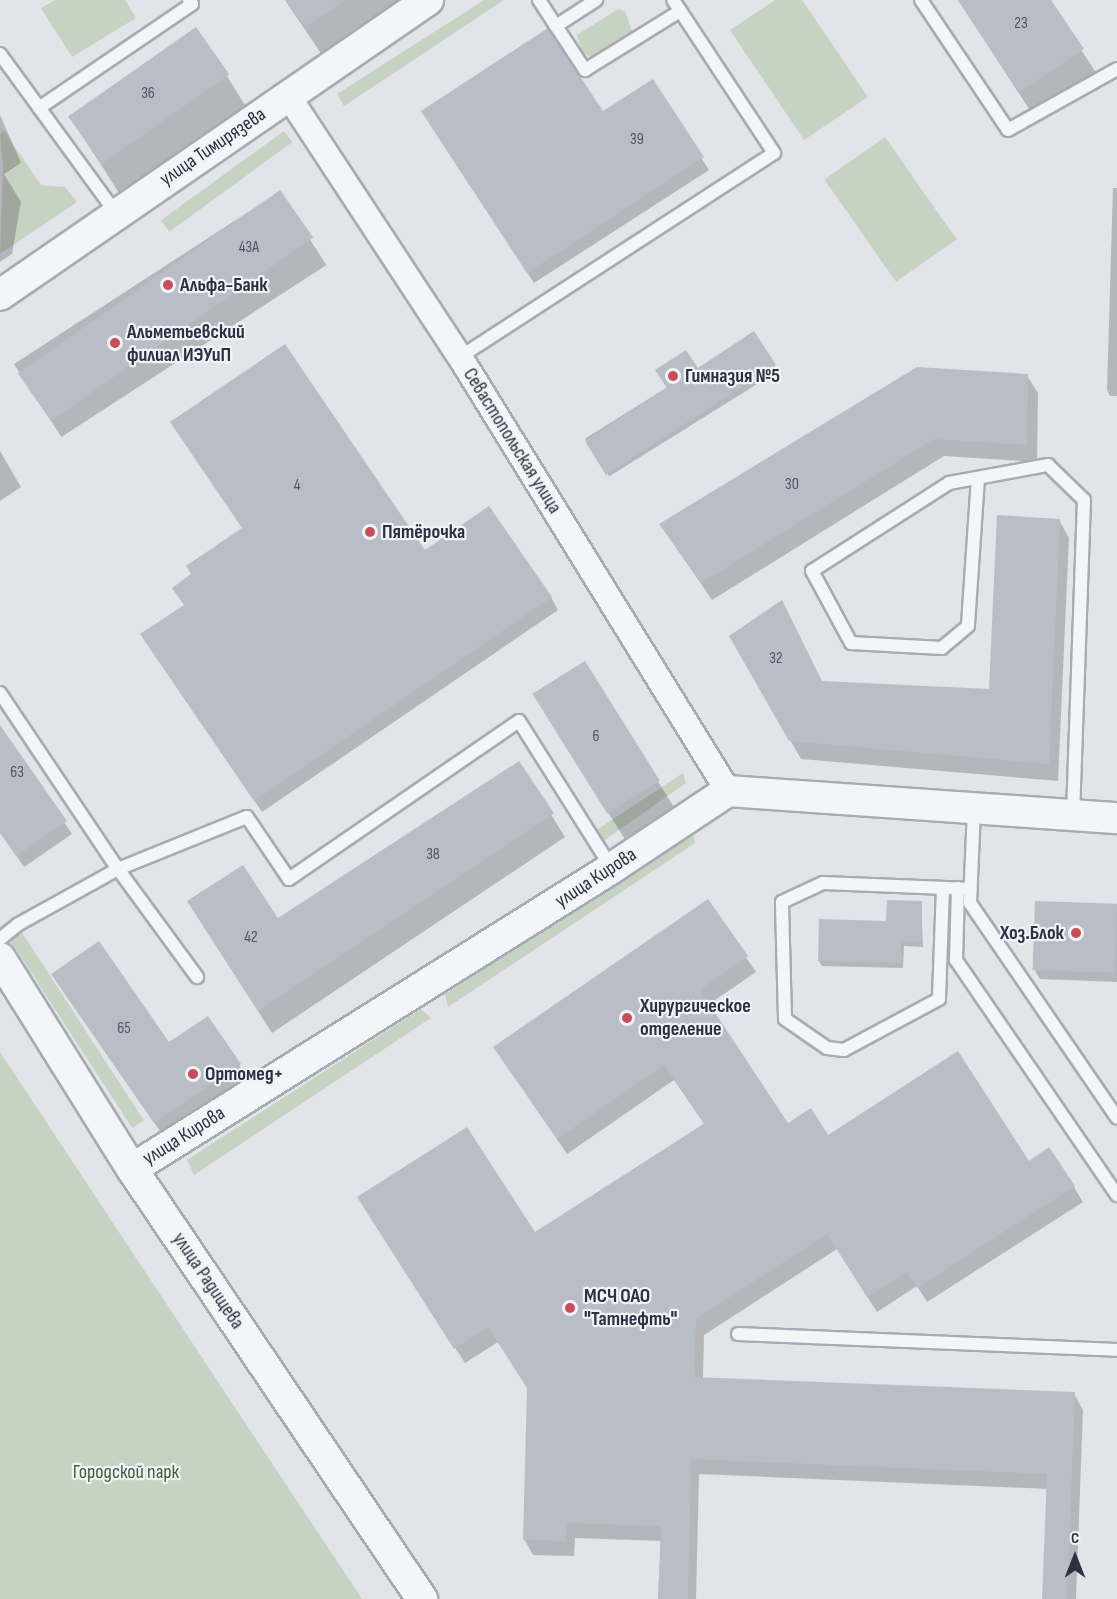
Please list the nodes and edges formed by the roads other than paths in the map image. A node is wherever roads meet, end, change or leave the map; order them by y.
1 (189, 0) edge
2 (428, 0) edge
3 (539, 0) edge
4 (596, 0) edge
5 (673, 0) edge
6 (921, 0) edge
7 (680, 11) junction
8 (556, 26) junction
9 (0, 54) edge
10 (1117, 69) edge
11 (289, 97) junction
12 (39, 108) junction
13 (116, 213) junction
14 (0, 295) edge
15 (460, 357) junction
16 (978, 478) junction
17 (0, 693) edge
18 (728, 791) junction
19 (974, 810) junction
20 (1073, 815) junction
21 (1117, 818) edge
22 (612, 868) junction
23 (118, 869) junction
24 (943, 888) junction
25 (958, 888) junction
26 (971, 889) junction
27 (0, 939) edge
28 (0, 958) edge
29 (197, 977) dead end
30 (1117, 1118) edge
31 (132, 1169) junction
32 (1117, 1195) edge
33 (738, 1334) dead end
34 (1117, 1350) edge
35 (422, 1599) edge

1 - 12 lane
2 - 11 street, улица Тимирязева
3 - 8 lane
4 - 8 lane
5 - 7 lane
6 - 10 lane
7 - 8 lane
7 - 15 lane
9 - 12 lane
11 - 13 street, улица Тимирязева
11 - 15 street, Севастопольская улица
12 - 13 lane
13 - 14 street, улица Тимирязева
15 - 18 street, Севастопольская улица
16 - 16 lane
16 - 20 lane
17 - 23 lane
18 - 19 street
18 - 22 street, улица Кирова
19 - 20 street
19 - 26 lane
20 - 21 street
22 - 23 lane
22 - 31 street, улица Кирова
23 - 27 lane
23 - 29 lane
24 - 24 lane
24 - 25 lane
25 - 26 lane
25 - 32 lane
26 - 30 lane
28 - 31 street, улица Радищева
31 - 35 street, улица Радищева
33 - 34 lane

